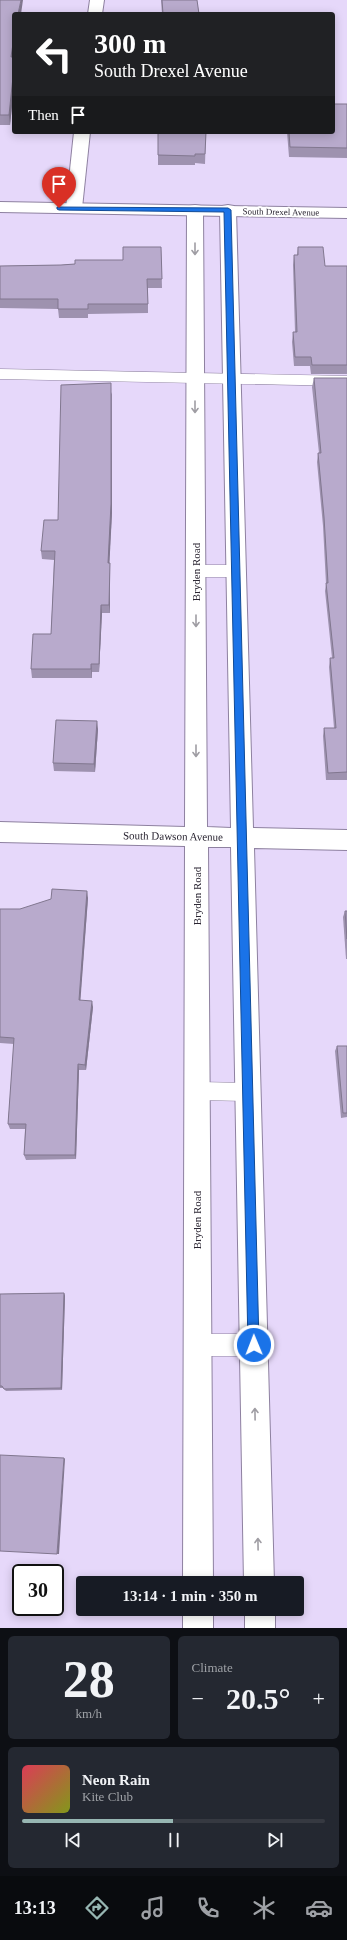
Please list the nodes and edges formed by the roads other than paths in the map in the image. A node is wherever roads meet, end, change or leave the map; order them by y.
1 (96, 0) edge
2 (95, 12) edge
3 (82, 134) edge
4 (0, 207) edge
5 (74, 208) junction
6 (195, 210) junction
7 (228, 210) junction
8 (347, 213) edge
9 (0, 374) edge
10 (195, 378) junction
11 (231, 378) junction
12 (347, 381) edge
13 (196, 571) junction
14 (236, 571) junction
15 (0, 832) edge
16 (196, 836) junction
17 (242, 837) junction
18 (347, 840) edge
19 (197, 1091) junction
20 (248, 1092) junction
21 (198, 1345) junction
22 (254, 1345) junction
23 (198, 1576) edge
24 (259, 1576) edge
25 (198, 1616) edge
26 (260, 1616) edge
27 (198, 1628) edge
28 (260, 1628) edge

1 - 2 street
3 - 5 street
4 - 5 street, South Drexel Avenue
5 - 6 street, South Drexel Avenue
6 - 7 street, South Drexel Avenue
6 -> 10 street, Bryden Road
7 - 8 street, South Drexel Avenue
7 - 11 street
9 - 10 lane
10 - 11 lane
10 -> 13 street, Bryden Road
11 - 12 lane
11 - 14 street
13 - 14 lane
13 -> 16 street, Bryden Road
14 - 17 street
15 - 16 street, South Dawson Avenue
16 - 17 street, South Dawson Avenue
16 - 19 street, Bryden Road
17 - 18 street, South Dawson Avenue
17 - 20 street
19 - 20 lane
19 - 21 street, Bryden Road
20 - 22 street
21 - 22 lane
21 - 23 street, Bryden Road
24 -> 22 street
25 - 27 street
26 - 28 street

